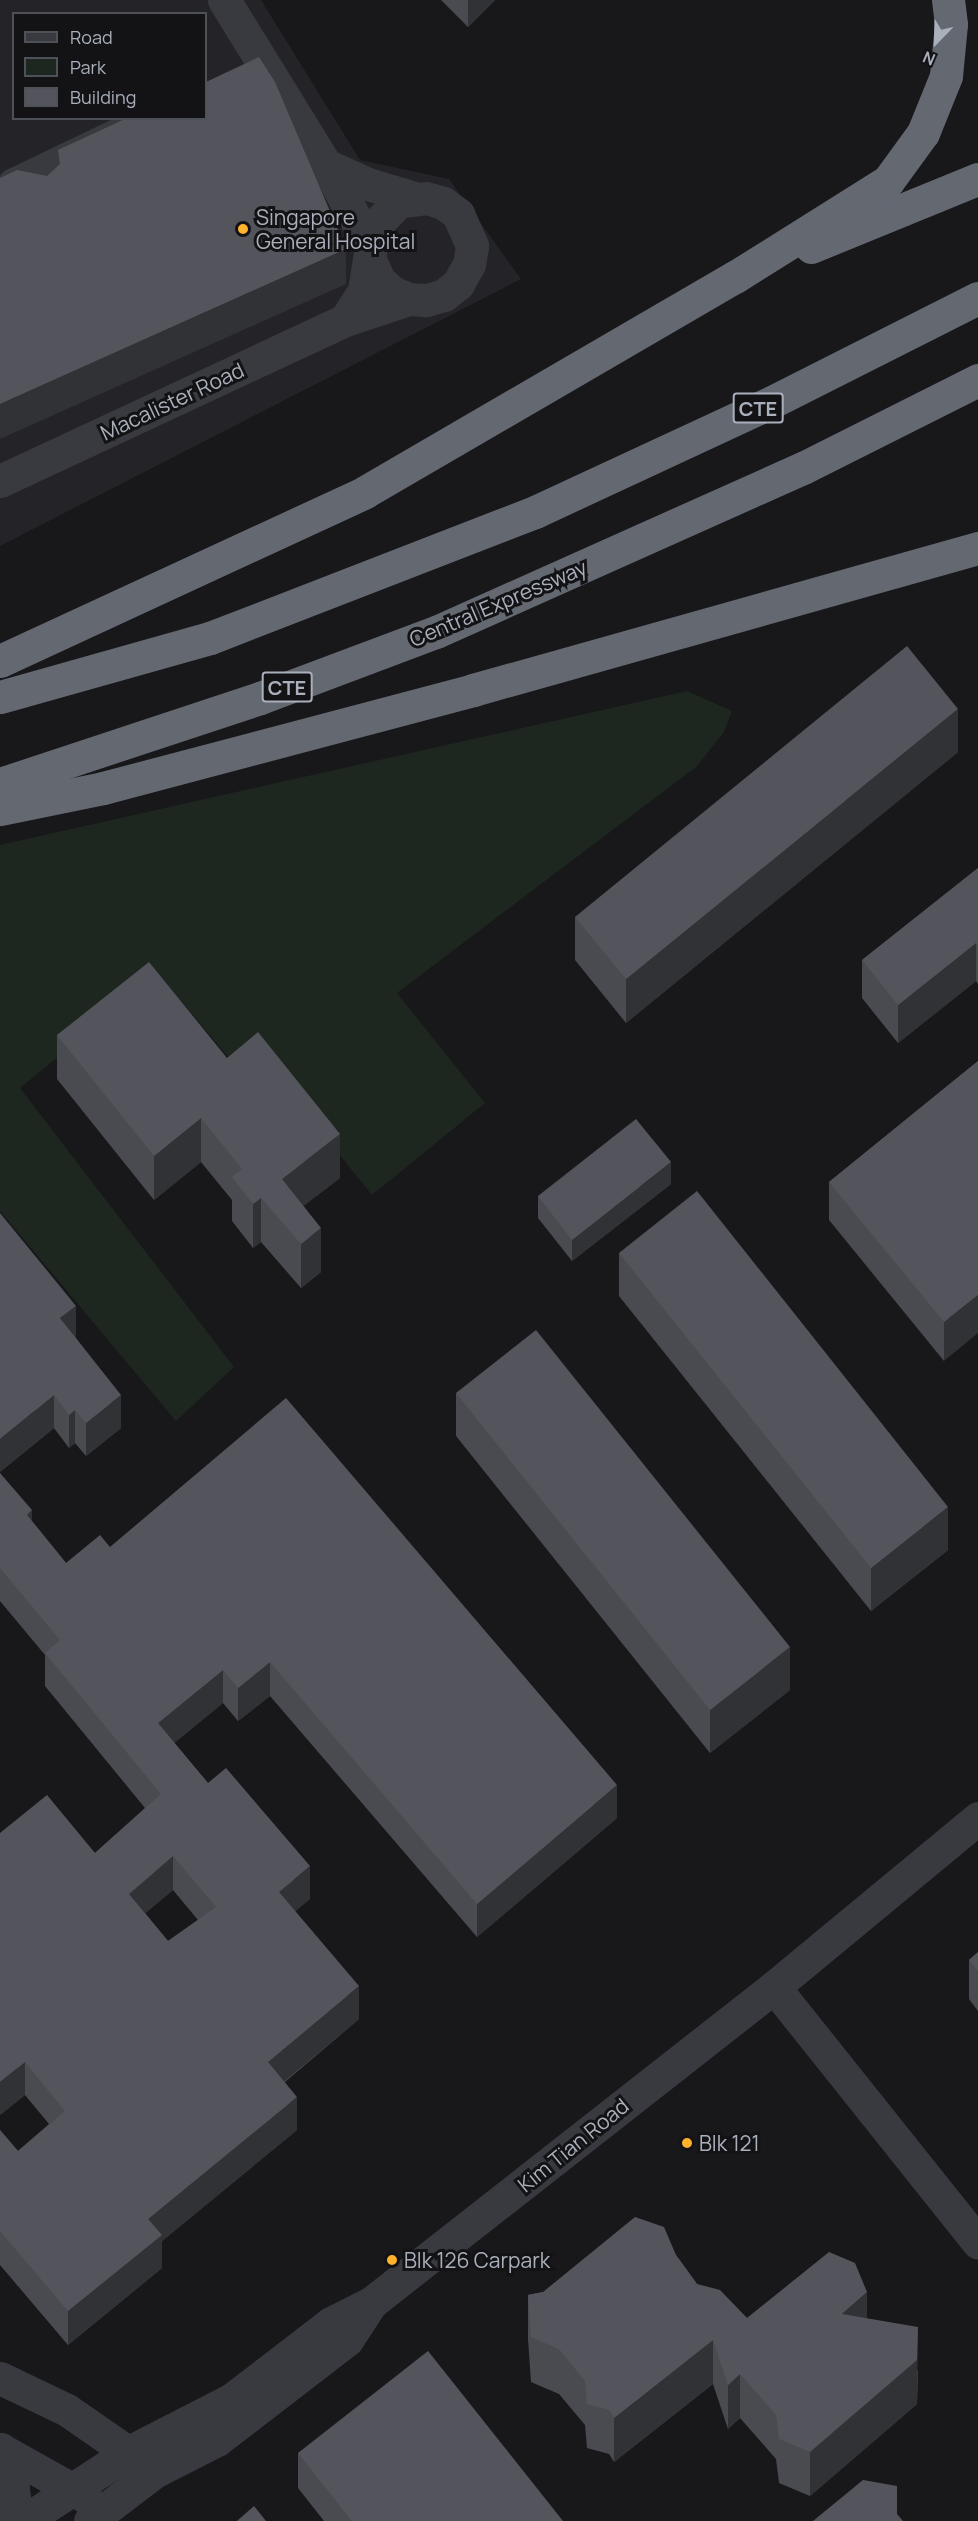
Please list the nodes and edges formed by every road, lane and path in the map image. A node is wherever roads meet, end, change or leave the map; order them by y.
1 (224, 0) edge
2 (948, 0) edge
3 (264, 66) junction
4 (235, 80) edge
5 (148, 120) edge
6 (326, 165) junction
7 (978, 179) edge
8 (42, 193) edge
9 (416, 198) junction
10 (370, 253) junction
11 (735, 277) junction
12 (978, 298) edge
13 (409, 299) junction
14 (345, 320) junction
15 (978, 380) edge
16 (0, 481) edge
17 (978, 548) edge
18 (0, 661) edge
19 (0, 697) edge
20 (0, 784) edge
21 (0, 809) edge
22 (978, 1818) edge
23 (774, 1987) junction
24 (978, 2243) edge
25 (0, 2378) edge
26 (0, 2449) edge
27 (142, 2462) junction
28 (71, 2487) junction
29 (98, 2515) edge
30 (9, 2521) edge
31 (24, 2521) edge

1 - 3 street
2 - 11 highway
3 - 4 street
3 - 6 street
5 - 8 street
6 - 9 street, Macalister Road
6 - 10 street
7 - 11 highway
9 - 10 street
9 - 13 street, Macalister Road
10 - 13 street
10 - 14 street
11 - 18 highway
12 - 19 highway, CTE
13 - 14 street, Macalister Road
14 - 16 street, Macalister Road
15 - 20 highway, Central Expressway / CTE
17 - 21 highway
22 - 23 street, Kim Tian Road
23 - 24 street
23 - 27 street, Kim Tian Road
25 - 27 street
26 - 28 street, Kim Tian Road
26 - 30 street
27 - 28 street, Kim Tian Road
27 - 29 street, Kim Tian Road
28 - 29 street, Kim Tian Road
28 - 31 street, Kim Tian Road

